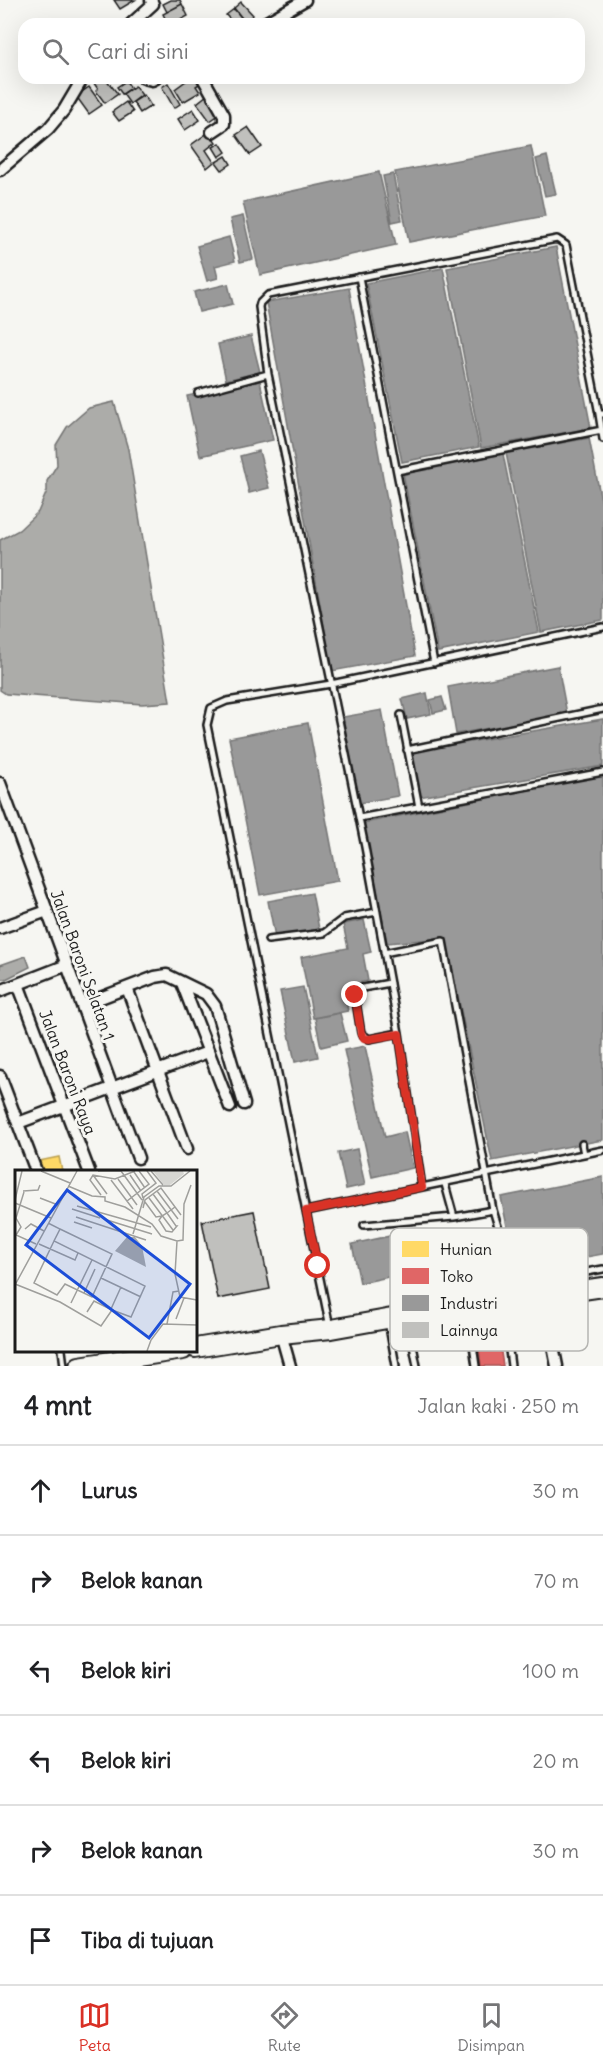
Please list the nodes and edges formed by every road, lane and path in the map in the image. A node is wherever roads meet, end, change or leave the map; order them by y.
1 (151, 0) edge
2 (305, 0) edge
3 (138, 18) edge
4 (274, 18) edge
5 (79, 84) edge
6 (206, 84) edge
7 (212, 132) dead end
8 (0, 170) edge
9 (359, 277) junction
10 (268, 374) junction
11 (198, 393) dead end
12 (601, 414) edge
13 (602, 430) junction
14 (603, 439) edge
15 (397, 471) junction
16 (603, 627) edge
17 (434, 663) junction
18 (331, 684) junction
19 (603, 709) edge
20 (401, 715) dead end
21 (408, 750) junction
22 (603, 772) edge
23 (0, 783) edge
24 (2, 795) edge
25 (419, 807) junction
26 (359, 818) junction
27 (47, 911) junction
28 (377, 912) junction
29 (0, 928) edge
30 (268, 940) dead end
31 (384, 952) junction
32 (67, 965) junction
33 (182, 983) junction
34 (390, 983) junction
35 (18, 984) junction
36 (127, 988) junction
37 (0, 991) edge
38 (82, 1005) junction
39 (399, 1034) junction
40 (208, 1052) junction
41 (158, 1071) junction
42 (0, 1076) edge
43 (112, 1088) junction
44 (244, 1104) dead end
45 (64, 1106) junction
46 (230, 1107) dead end
47 (18, 1123) junction
48 (582, 1144) dead end
49 (187, 1149) dead end
50 (603, 1150) edge
51 (584, 1154) junction
52 (138, 1158) dead end
53 (36, 1170) edge
54 (89, 1170) edge
55 (487, 1175) junction
56 (445, 1184) junction
57 (422, 1187) junction
58 (493, 1210) junction
59 (306, 1211) junction
60 (454, 1217) junction
61 (364, 1225) dead end
62 (498, 1228) edge
63 (603, 1269) edge
64 (588, 1272) edge
65 (603, 1287) edge
66 (588, 1289) edge
67 (387, 1319) junction
68 (390, 1319) edge
69 (331, 1329) junction
70 (281, 1334) junction
71 (390, 1335) edge
72 (196, 1347) edge
73 (62, 1351) edge
74 (178, 1351) edge
75 (393, 1351) edge
76 (414, 1351) edge
77 (474, 1351) edge
78 (509, 1351) edge
79 (554, 1351) edge
80 (151, 1361) edge
81 (89, 1365) edge
82 (64, 1366) edge
83 (290, 1366) edge
84 (396, 1366) edge
85 (417, 1366) edge
86 (476, 1366) edge
87 (511, 1366) edge
88 (557, 1366) edge

1 - 3 street
2 - 4 street
5 - 8 street
6 - 7 street
9 - 10 lane
9 - 12 lane
9 - 15 lane
10 - 11 lane
10 - 18 lane
12 - 13 lane
13 - 14 lane
13 - 15 lane
15 - 17 lane
16 - 17 lane
17 - 18 lane
18 - 26 lane
18 - 59 lane
19 - 21 lane
20 - 21 lane
21 - 25 lane
22 - 25 lane
23 - 24 street, Jalan Baroni Selatan 1
24 - 27 street, Jalan Baroni Selatan 1
25 - 26 lane
26 - 28 lane
27 - 29 street
27 - 32 street, Jalan Baroni Selatan 1
28 - 30 lane
28 - 31 lane
31 - 34 lane
31 - 55 lane
32 - 35 street
32 - 38 street, Jalan Baroni Selatan 1
33 - 36 street
33 - 40 street
33 - 44 street
34 - 39 lane
34 - 39 lane
35 - 37 street
35 - 45 street, Jalan Baroni Raya
36 - 38 street
36 - 41 street
38 - 43 street, Jalan Baroni Selatan 1
39 - 57 lane
40 - 41 street
40 - 46 street
41 - 43 street
41 - 49 street
42 - 47 street
43 - 45 street
43 - 52 street, Jalan Baroni Selatan 1
45 - 47 street
45 - 54 street, Jalan Baroni Raya
47 - 53 street
48 - 51 lane
50 - 51 lane
51 - 55 lane
55 - 56 lane
55 - 58 lane
56 - 57 lane
56 - 60 lane
57 - 59 lane
58 - 60 lane
58 - 62 lane
59 - 69 lane
60 - 61 lane
63 - 64 lane
65 - 66 main road
67 - 68 main road
67 - 69 main road
67 - 71 lane
69 - 70 main road
70 - 72 main road
70 - 83 street
73 - 82 lane
74 - 80 main road
75 - 84 lane
76 - 85 lane
77 - 86 lane
78 - 87 lane
79 - 88 street
80 - 81 main road

